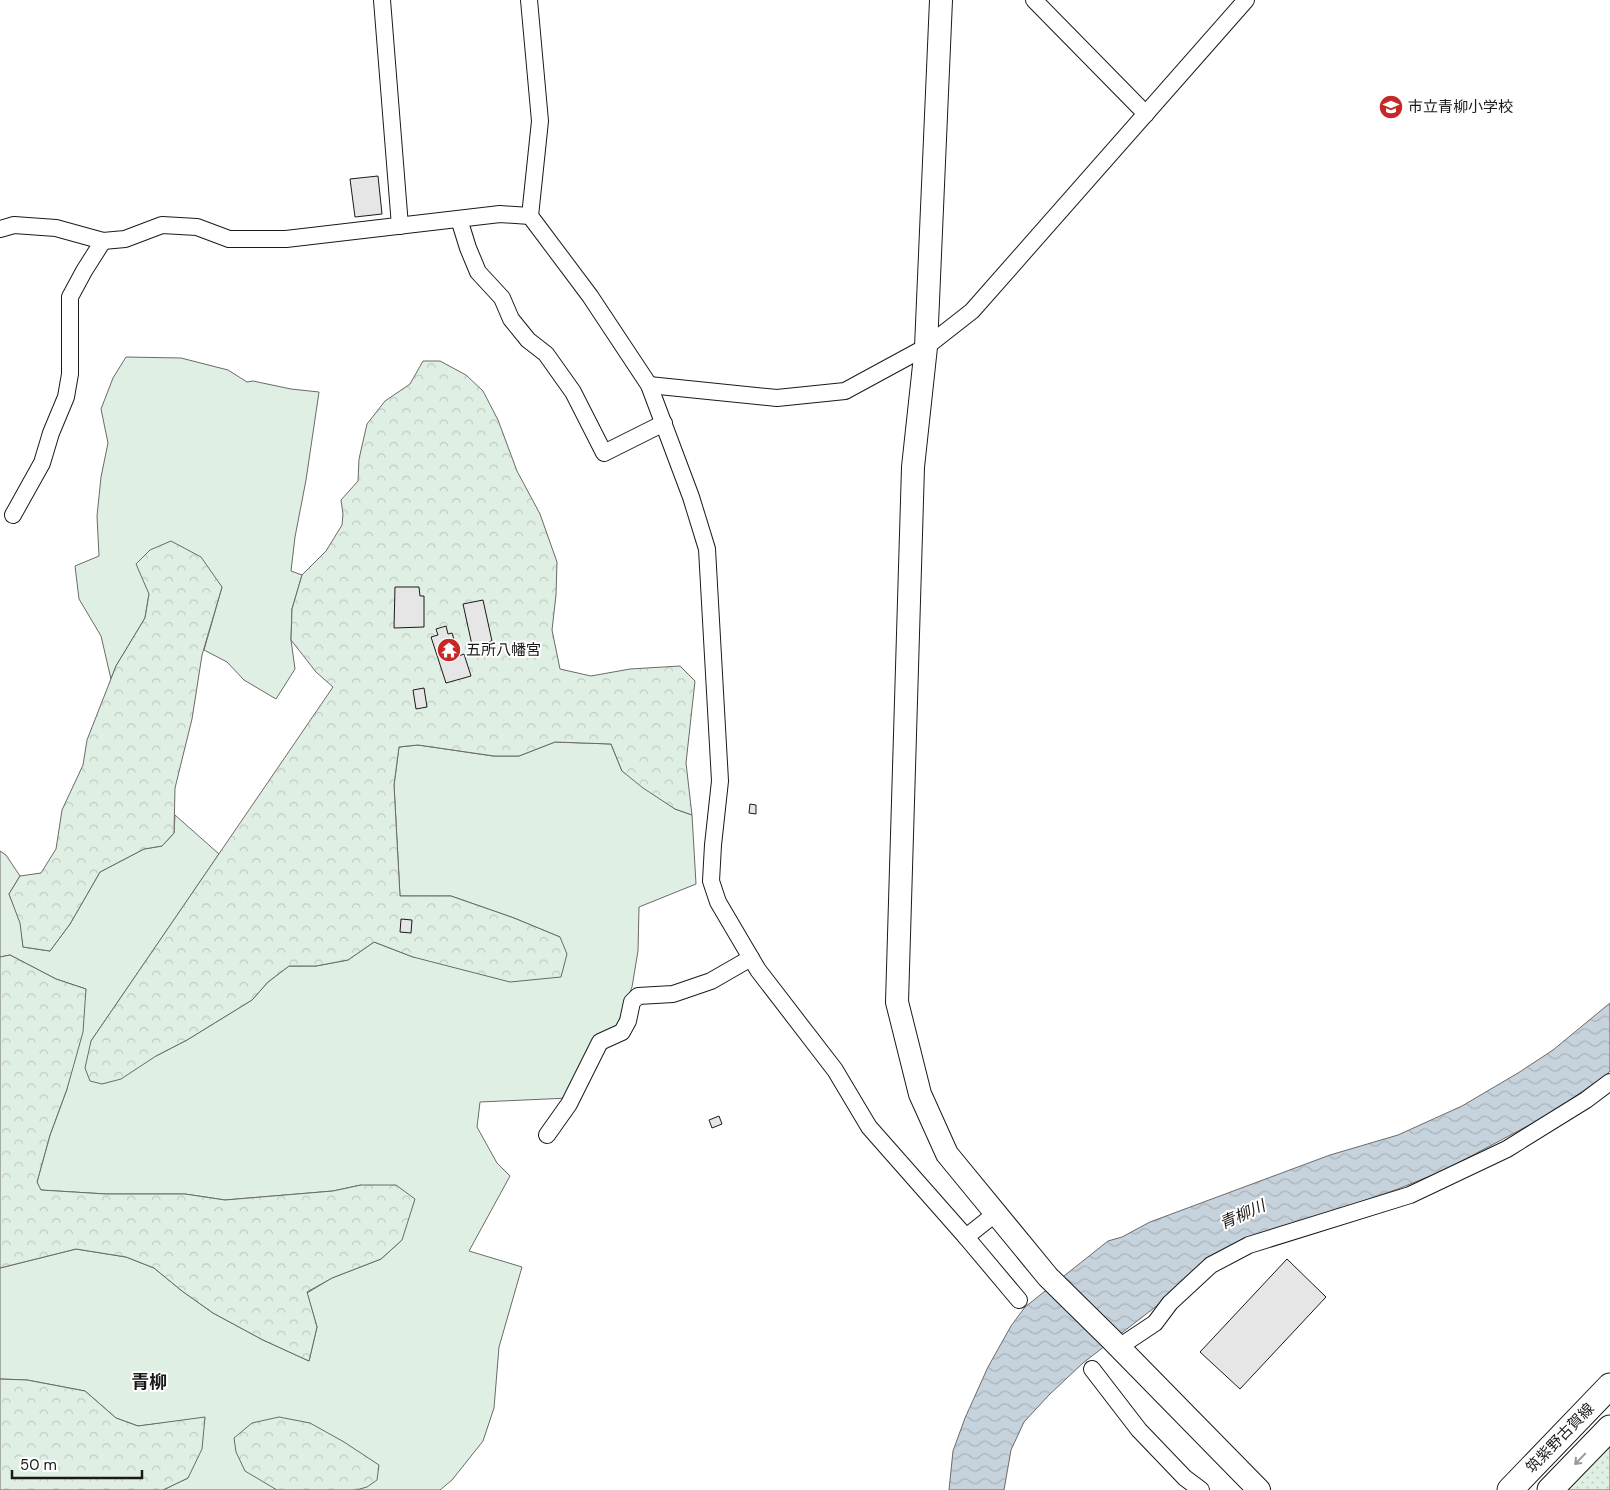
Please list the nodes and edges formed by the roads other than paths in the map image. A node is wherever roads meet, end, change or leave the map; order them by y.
1 (382, 0) edge
2 (529, 0) edge
3 (940, 0) edge
4 (1034, 0) edge
5 (1246, 0) edge
6 (1146, 114) junction
7 (530, 216) junction
8 (459, 219) junction
9 (400, 226) junction
10 (0, 230) edge
11 (103, 241) junction
12 (926, 347) junction
13 (649, 385) junction
14 (664, 423) junction
15 (13, 515) dead end
16 (751, 958) junction
17 (1610, 1082) edge
18 (547, 1134) dead end
19 (995, 1214) junction
20 (966, 1237) junction
21 (1019, 1300) dead end
22 (1115, 1342) junction
23 (1092, 1369) dead end
24 (1610, 1386) edge
25 (1610, 1428) edge
26 (1201, 1490) edge
27 (1259, 1490) edge
28 (1510, 1490) edge
29 (1550, 1490) edge

1 - 9 street
2 - 7 street
3 - 12 street
4 - 6 street
5 - 6 street
6 - 12 street
7 - 8 street
7 - 13 street
8 - 9 street
8 - 14 street
9 - 11 street
10 - 11 street
11 - 15 street
12 - 13 street
12 - 19 street
13 - 14 street
14 - 16 street
16 - 18 street
16 - 20 street
17 - 22 street
19 - 20 street
19 - 22 street
20 - 21 street
22 - 27 street
23 - 26 street
24 - 28 main road, 筑紫野古賀線
25 -> 29 main road, 筑紫野古賀線

